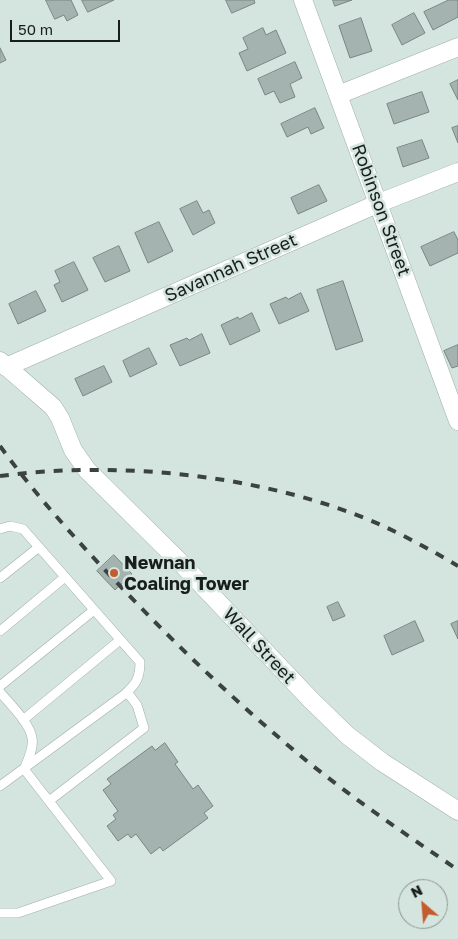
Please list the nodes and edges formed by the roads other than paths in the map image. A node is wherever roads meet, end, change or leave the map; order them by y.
1 (303, 0) edge
2 (458, 47) edge
3 (338, 95) junction
4 (458, 172) edge
5 (379, 203) junction
6 (3, 364) edge
7 (458, 421) edge
8 (0, 529) edge
9 (38, 547) junction
10 (65, 577) junction
11 (0, 578) edge
12 (94, 610) junction
13 (0, 631) edge
14 (120, 640) junction
15 (0, 686) edge
16 (0, 692) edge
17 (127, 692) junction
18 (23, 720) junction
19 (24, 769) junction
20 (0, 786) edge
21 (49, 801) junction
22 (458, 812) edge
23 (0, 913) edge

1 - 3 street, Robinson Street
2 - 3 street
3 - 5 street, Robinson Street
4 - 5 street, Savannah Street
5 - 6 street, Savannah Street
5 - 7 street, Robinson Street
6 - 22 street, Wall Street
8 - 9 lane
9 - 10 lane
9 - 11 lane
10 - 12 lane
10 - 13 lane
12 - 14 lane
12 - 15 lane
14 - 17 lane
14 - 18 lane
16 - 18 lane
17 - 19 lane
17 - 21 lane
18 - 19 lane
19 - 20 lane
19 - 21 lane
21 - 23 lane

